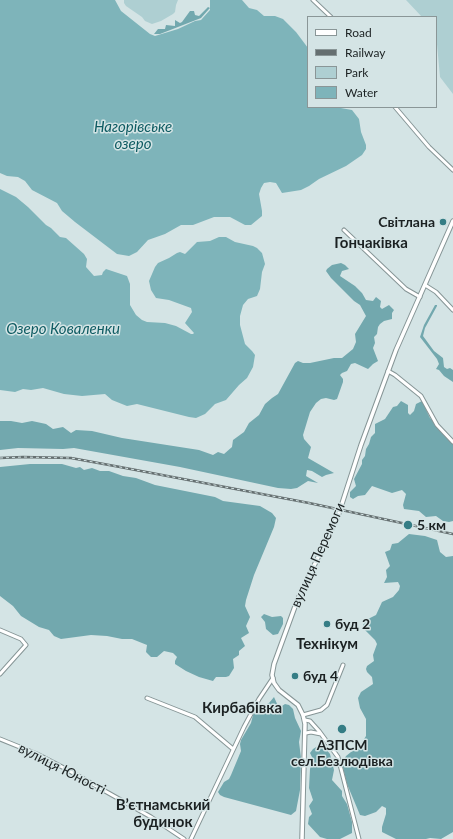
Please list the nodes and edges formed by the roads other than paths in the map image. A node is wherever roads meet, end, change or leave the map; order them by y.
1 (313, 0) edge
2 (330, 16) edge
3 (396, 108) edge
4 (453, 170) edge
5 (453, 221) edge
6 (344, 230) dead end
7 (425, 285) junction
8 (420, 297) junction
9 (453, 310) edge
10 (388, 371) junction
11 (453, 442) edge
12 (0, 630) edge
13 (343, 665) dead end
14 (0, 674) edge
15 (273, 678) junction
16 (147, 698) dead end
17 (303, 715) junction
18 (305, 720) junction
19 (306, 733) junction
20 (322, 735) junction
21 (0, 739) edge
22 (233, 749) junction
23 (184, 839) edge
24 (191, 839) edge
25 (302, 839) edge
26 (359, 839) edge

1 - 2 street
3 - 4 street
5 - 7 street, вулиця Перемоги
6 - 8 street
7 - 8 street, вулиця Перемоги
7 - 9 street
8 - 10 street, вулиця Перемоги
10 - 11 street
10 - 15 street, вулиця Перемоги
12 - 14 street
13 - 17 street
15 - 17 street
15 - 22 street, вулиця Перемоги
16 - 22 street
17 - 18 street
18 - 19 street
18 - 20 street
19 - 20 street
19 - 25 street
20 - 26 street
21 - 23 street, вулиця Юності
22 - 24 street, вулиця Перемоги

